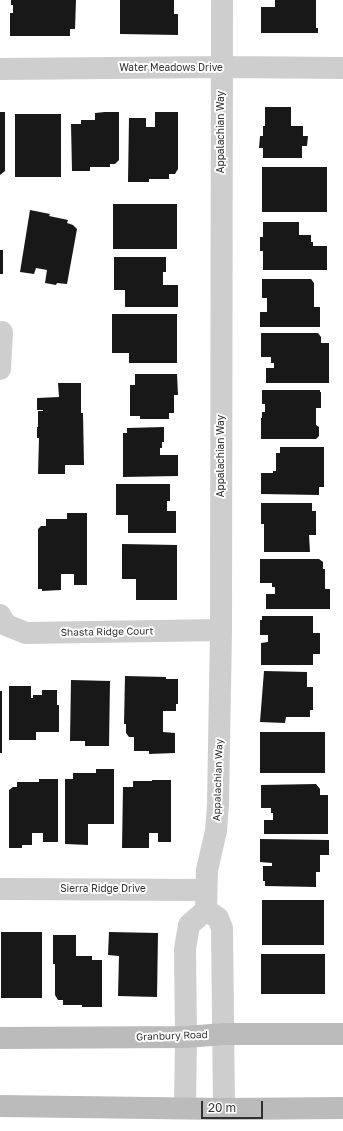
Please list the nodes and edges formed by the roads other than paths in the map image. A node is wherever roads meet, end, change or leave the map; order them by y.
1 (222, 0) edge
2 (221, 67) junction
3 (343, 68) edge
4 (0, 69) edge
5 (2, 332) dead end
6 (0, 369) edge
7 (0, 615) edge
8 (221, 630) junction
9 (0, 889) edge
10 (206, 900) junction
11 (224, 1034) junction
12 (343, 1034) edge
13 (186, 1037) junction
14 (0, 1038) edge
15 (0, 1106) edge
16 (185, 1107) junction
17 (343, 1108) edge
18 (224, 1109) junction

1 - 2 street, Appalachian Way
2 - 3 street, Water Meadows Drive
2 - 4 street, Water Meadows Drive
2 - 8 street, Appalachian Way
5 - 6 street
7 - 8 street, Shasta Ridge Court
8 - 10 street, Appalachian Way
9 - 10 street, Sierra Ridge Drive
10 - 11 street
10 - 13 street
11 - 12 main road, Granbury Road
11 - 13 main road, Granbury Road
11 - 18 street
13 - 14 main road, Granbury Road
13 - 16 street
15 - 16 main road
16 - 18 main road
17 - 18 main road

